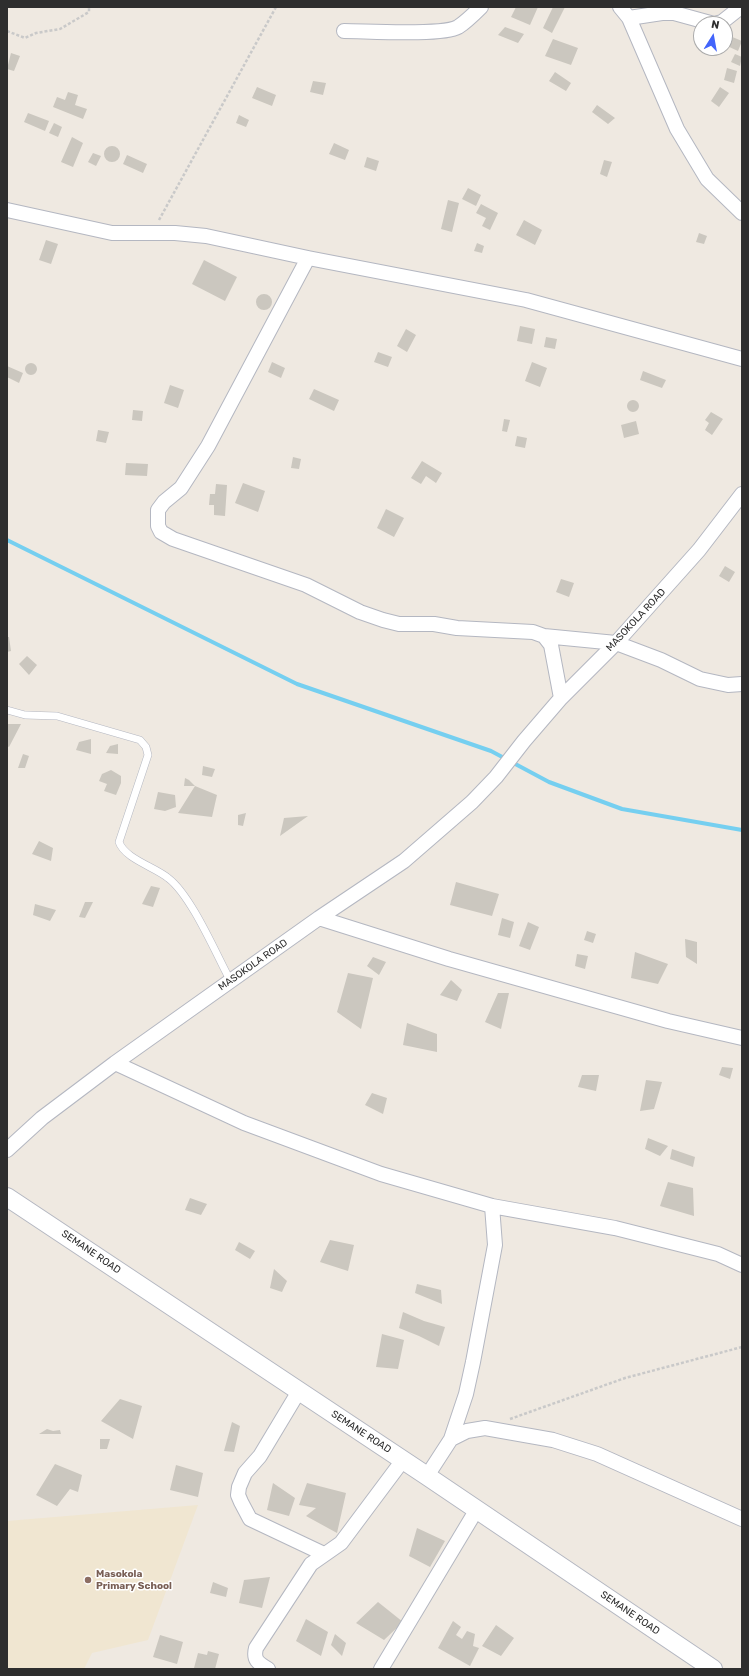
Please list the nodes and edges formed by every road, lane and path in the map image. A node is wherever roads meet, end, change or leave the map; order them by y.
1 (89, 7) edge
2 (276, 7) edge
3 (481, 7) edge
4 (741, 7) edge
5 (625, 12) edge
6 (7, 31) edge
7 (344, 31) dead end
8 (7, 210) edge
9 (742, 213) edge
10 (151, 234) junction
11 (308, 258) junction
12 (742, 360) edge
13 (742, 494) edge
14 (544, 636) junction
15 (616, 643) junction
16 (742, 684) edge
17 (561, 698) junction
18 (7, 710) edge
19 (319, 918) junction
20 (230, 980) junction
21 (742, 1038) edge
22 (114, 1063) junction
23 (7, 1150) edge
24 (7, 1197) edge
25 (492, 1206) junction
26 (742, 1265) edge
27 (742, 1347) edge
28 (299, 1391) junction
29 (507, 1420) dead end
30 (451, 1439) junction
31 (403, 1460) junction
32 (427, 1476) junction
33 (477, 1509) junction
34 (742, 1519) edge
35 (324, 1554) junction
36 (268, 1669) edge
37 (382, 1669) edge
38 (713, 1669) edge

1 - 6 path
2 - 10 path
3 - 7 street
4 - 5 street
5 - 9 street
8 - 10 street
10 - 11 street
11 - 12 street
11 - 14 street
13 - 15 street, MASOKOLA ROAD
14 - 15 street
14 - 17 street
15 - 16 street
15 - 17 street, MASOKOLA ROAD
17 - 19 street, MASOKOLA ROAD
18 - 20 lane
19 - 20 street, MASOKOLA ROAD
19 - 21 street
20 - 22 street, MASOKOLA ROAD
22 - 23 street, MASOKOLA ROAD
22 - 25 street
24 - 28 street, SEMANE ROAD
25 - 26 street
25 - 30 street
27 - 29 path
28 - 31 street, SEMANE ROAD
28 - 35 street
30 - 32 street
30 - 34 street
31 - 32 street, SEMANE ROAD
31 - 35 street
32 - 33 street, SEMANE ROAD
33 - 37 street
33 - 38 street, SEMANE ROAD
35 - 36 street

